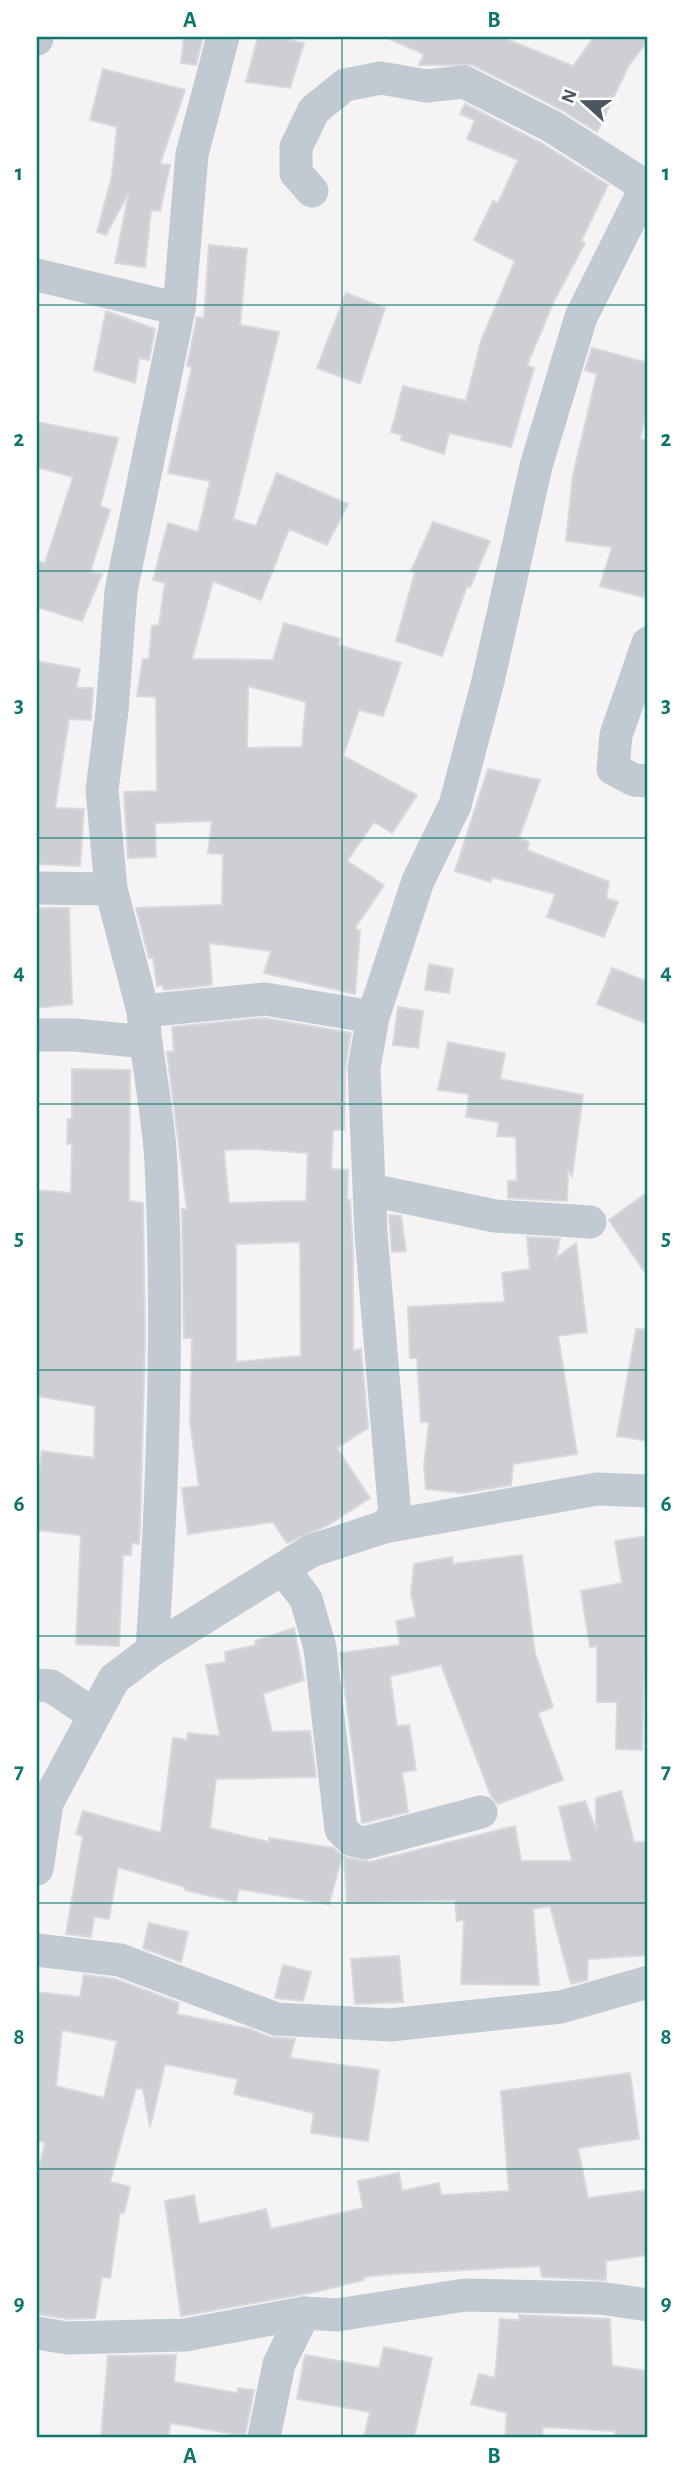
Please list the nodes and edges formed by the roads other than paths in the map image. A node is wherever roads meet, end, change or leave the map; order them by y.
1 (223, 37) edge
2 (647, 185) edge
3 (312, 191) dead end
4 (37, 275) edge
5 (179, 309) junction
6 (648, 643) edge
7 (648, 782) edge
8 (37, 888) edge
9 (111, 889) junction
10 (373, 1017) junction
11 (144, 1026) junction
12 (37, 1035) edge
13 (370, 1190) junction
14 (590, 1222) dead end
15 (648, 1491) edge
16 (384, 1527) junction
17 (284, 1569) junction
18 (152, 1650) junction
19 (37, 1685) edge
20 (94, 1715) junction
21 (481, 1812) dead end
22 (37, 1869) edge
23 (37, 1950) edge
24 (648, 1982) edge
25 (648, 2305) edge
26 (303, 2313) junction
27 (37, 2333) edge
28 (264, 2437) edge

1 - 5 street
2 - 3 street
2 - 10 street
4 - 5 street
5 - 9 street
6 - 7 street
8 - 9 street
9 - 11 street
10 - 11 street
10 - 13 street
11 - 12 street
11 - 18 street
13 - 14 street
13 - 16 street
15 - 16 street
16 - 17 street
17 - 18 street
17 - 21 street
18 - 20 street
19 - 20 street
20 - 22 street
23 - 24 street
25 - 26 street
26 - 27 street
26 - 28 street

